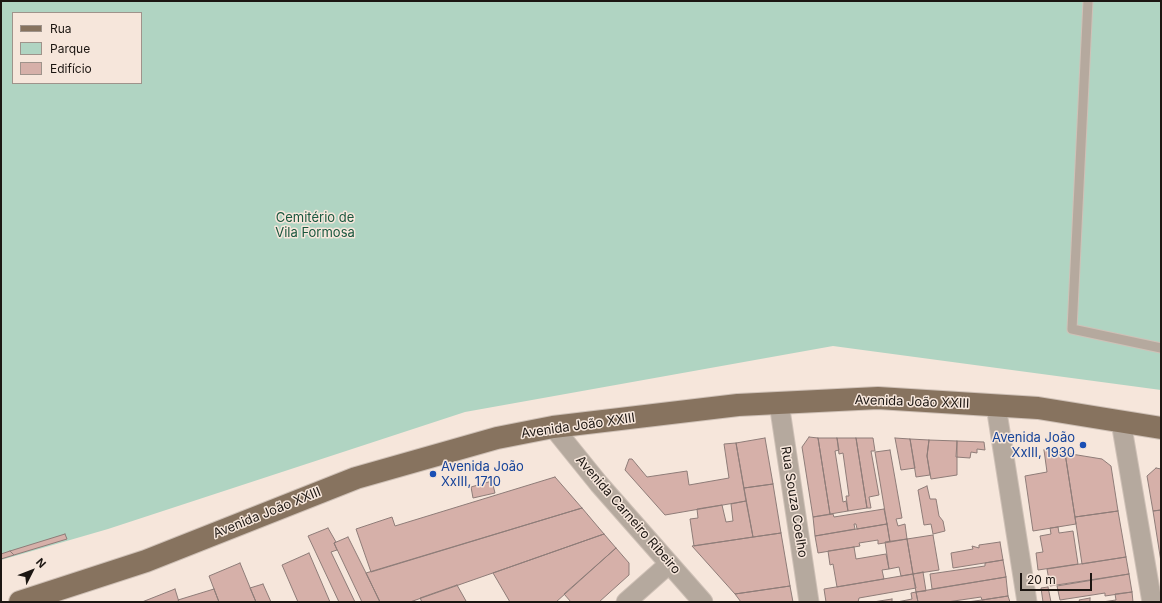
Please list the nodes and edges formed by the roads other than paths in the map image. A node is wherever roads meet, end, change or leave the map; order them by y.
1 (1088, 1) edge
2 (1161, 348) edge
3 (779, 403) junction
4 (996, 406) junction
5 (1121, 422) junction
6 (553, 427) junction
7 (1161, 428) edge
8 (669, 564) junction
9 (20, 602) edge
10 (626, 602) edge
11 (703, 602) edge
12 (809, 602) edge
13 (1027, 602) edge
14 (1152, 602) edge

1 - 2 lane
3 - 4 main road, Avenida João XXIII
3 - 6 main road, Avenida João XXIII
3 - 12 street, Rua Souza Coelho
4 - 5 main road, Avenida João XXIII
4 - 13 street
5 - 7 main road, Avenida João XXIII
5 - 14 street
6 - 8 street, Avenida Carneiro Ribeiro
6 - 9 main road, Avenida João XXIII
8 - 10 street
8 - 11 street, Avenida Carneiro Ribeiro

